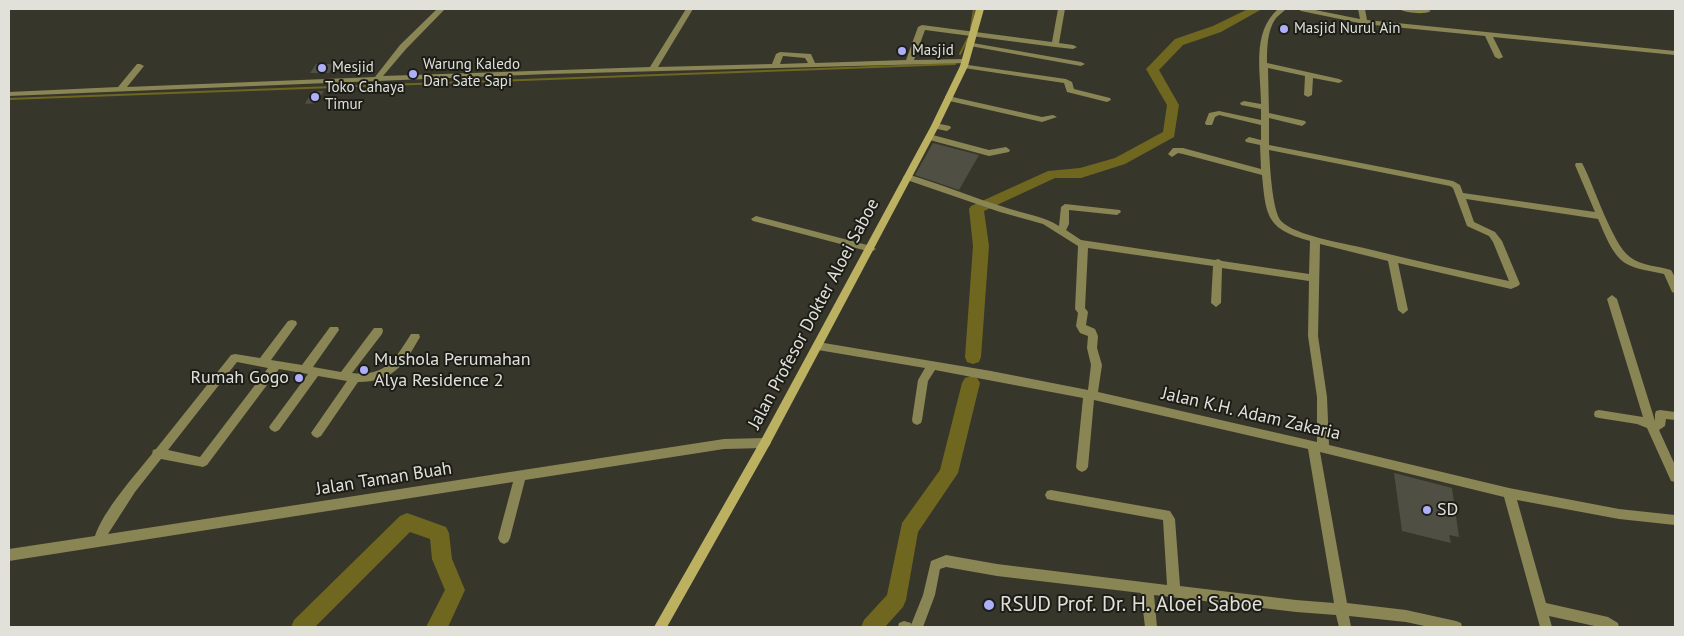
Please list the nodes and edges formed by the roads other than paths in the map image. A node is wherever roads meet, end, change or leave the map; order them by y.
1 (441, 9) edge
2 (689, 9) edge
3 (980, 9) edge
4 (1061, 9) edge
5 (1282, 9) edge
6 (1301, 9) edge
7 (1362, 9) edge
8 (1403, 9) edge
9 (1426, 10) edge
10 (1364, 22) junction
11 (1436, 28) junction
12 (972, 33) junction
13 (1488, 34) junction
14 (970, 44) junction
15 (1055, 45) junction
16 (1072, 47) dead end
17 (1675, 53) edge
18 (1499, 57) dead end
19 (908, 63) junction
20 (964, 63) junction
21 (1081, 64) dead end
22 (813, 65) junction
23 (1265, 65) junction
24 (140, 66) dead end
25 (775, 66) junction
26 (652, 70) junction
27 (1308, 75) junction
28 (376, 80) junction
29 (1338, 81) dead end
30 (120, 90) junction
31 (9, 94) edge
32 (1308, 95) dead end
33 (948, 98) junction
34 (1107, 100) dead end
35 (1244, 103) dead end
36 (1264, 115) junction
37 (1053, 117) dead end
38 (1209, 123) dead end
39 (1302, 123) dead end
40 (935, 126) junction
41 (948, 128) dead end
42 (929, 137) junction
43 (1249, 140) dead end
44 (1263, 145) junction
45 (1006, 150) dead end
46 (1172, 154) dead end
47 (1579, 165) dead end
48 (1265, 173) junction
49 (907, 177) junction
50 (1460, 195) junction
51 (1117, 212) dead end
52 (1601, 216) junction
53 (756, 219) dead end
54 (1061, 231) junction
55 (1315, 239) junction
56 (1083, 244) junction
57 (871, 249) junction
58 (1392, 258) junction
59 (1218, 262) junction
60 (1314, 278) junction
61 (1675, 289) edge
62 (1612, 298) dead end
63 (1216, 303) dead end
64 (1402, 310) dead end
65 (292, 324) dead end
66 (334, 330) dead end
67 (378, 331) dead end
68 (416, 337) dead end
69 (818, 346) junction
70 (263, 362) junction
71 (277, 364) junction
72 (931, 366) junction
73 (311, 370) junction
74 (344, 376) junction
75 (356, 378) junction
76 (1090, 395) junction
77 (1599, 414) dead end
78 (1675, 416) edge
79 (917, 420) dead end
80 (1652, 426) junction
81 (275, 427) dead end
82 (317, 433) dead end
83 (765, 443) junction
84 (1318, 447) junction
85 (158, 452) junction
86 (1082, 467) dead end
87 (520, 476) junction
88 (1675, 478) edge
89 (1509, 493) junction
90 (1051, 495) dead end
91 (1675, 520) edge
92 (504, 538) dead end
93 (100, 540) junction
94 (9, 554) edge
95 (1147, 588) junction
96 (1174, 591) junction
97 (1541, 608) junction
98 (1342, 609) junction
99 (660, 627) edge
100 (917, 627) edge
101 (1151, 627) edge
102 (1345, 627) edge
103 (1456, 627) edge
104 (1546, 627) edge
105 (1613, 627) edge

1 - 28 street
2 - 26 street
3 - 12 street, Jalan Profesor Dokter Aloei Saboe
4 - 15 street
5 - 23 street
6 - 10 street
7 - 10 street
8 - 9 street
9 - 11 street
10 - 11 street
11 - 13 street
12 - 14 street, Jalan Profesor Dokter Aloei Saboe
12 - 15 street
12 - 19 street
13 - 17 street
13 - 18 street
14 - 20 street, Jalan Profesor Dokter Aloei Saboe
14 - 21 street
15 - 16 street
19 - 20 street
19 - 22 street
20 - 33 street, Jalan Profesor Dokter Aloei Saboe
20 - 34 street
22 - 25 street
22 - 25 street
23 - 27 street
23 - 36 street
24 - 30 street
25 - 26 street
26 - 28 street
27 - 29 street
27 - 32 street
28 - 30 street
30 - 31 street
33 - 37 street
33 - 40 street, Jalan Profesor Dokter Aloei Saboe
35 - 36 street
36 - 38 street
36 - 39 street
36 - 44 street
40 - 41 street
40 - 42 street, Jalan Profesor Dokter Aloei Saboe
42 - 45 street
42 - 49 street, Jalan Profesor Dokter Aloei Saboe
43 - 44 street
44 - 48 street
44 - 50 street
46 - 48 street
47 - 52 street
48 - 55 street
49 - 54 street
49 - 57 street, Jalan Profesor Dokter Aloei Saboe
50 - 52 street
50 - 58 street
51 - 54 street
52 - 61 street
53 - 57 street
54 - 56 street
55 - 58 street
55 - 60 street
56 - 59 street
56 - 76 street
57 - 69 street, Jalan Profesor Dokter Aloei Saboe
58 - 64 street
59 - 60 street
59 - 63 street
60 - 84 street
62 - 80 street
65 - 70 street
66 - 73 street
67 - 74 street
68 - 75 street
69 - 72 street, Jalan K.H. Adam Zakaria
69 - 83 street, Jalan Profesor Dokter Aloei Saboe
70 - 71 street
70 - 85 street
71 - 73 street
71 - 85 street
72 - 76 street, Jalan K.H. Adam Zakaria
72 - 79 street
73 - 74 street
73 - 81 street
74 - 75 street
75 - 82 street
76 - 84 street, Jalan K.H. Adam Zakaria
76 - 86 street
77 - 80 street
78 - 80 street
80 - 88 street
83 - 87 street, Jalan Taman Buah
83 - 99 street, Jalan Profesor Dokter Aloei Saboe
84 - 89 street, Jalan K.H. Adam Zakaria
84 - 98 street
85 - 93 street
87 - 92 street
87 - 93 street, Jalan Taman Buah
89 - 91 street, Jalan K.H. Adam Zakaria
89 - 97 street
90 - 96 street
93 - 94 street, Jalan Taman Buah
95 - 96 street
95 - 100 street
95 - 101 street
96 - 98 street
97 - 104 street
97 - 105 street
98 - 102 street
98 - 103 street

